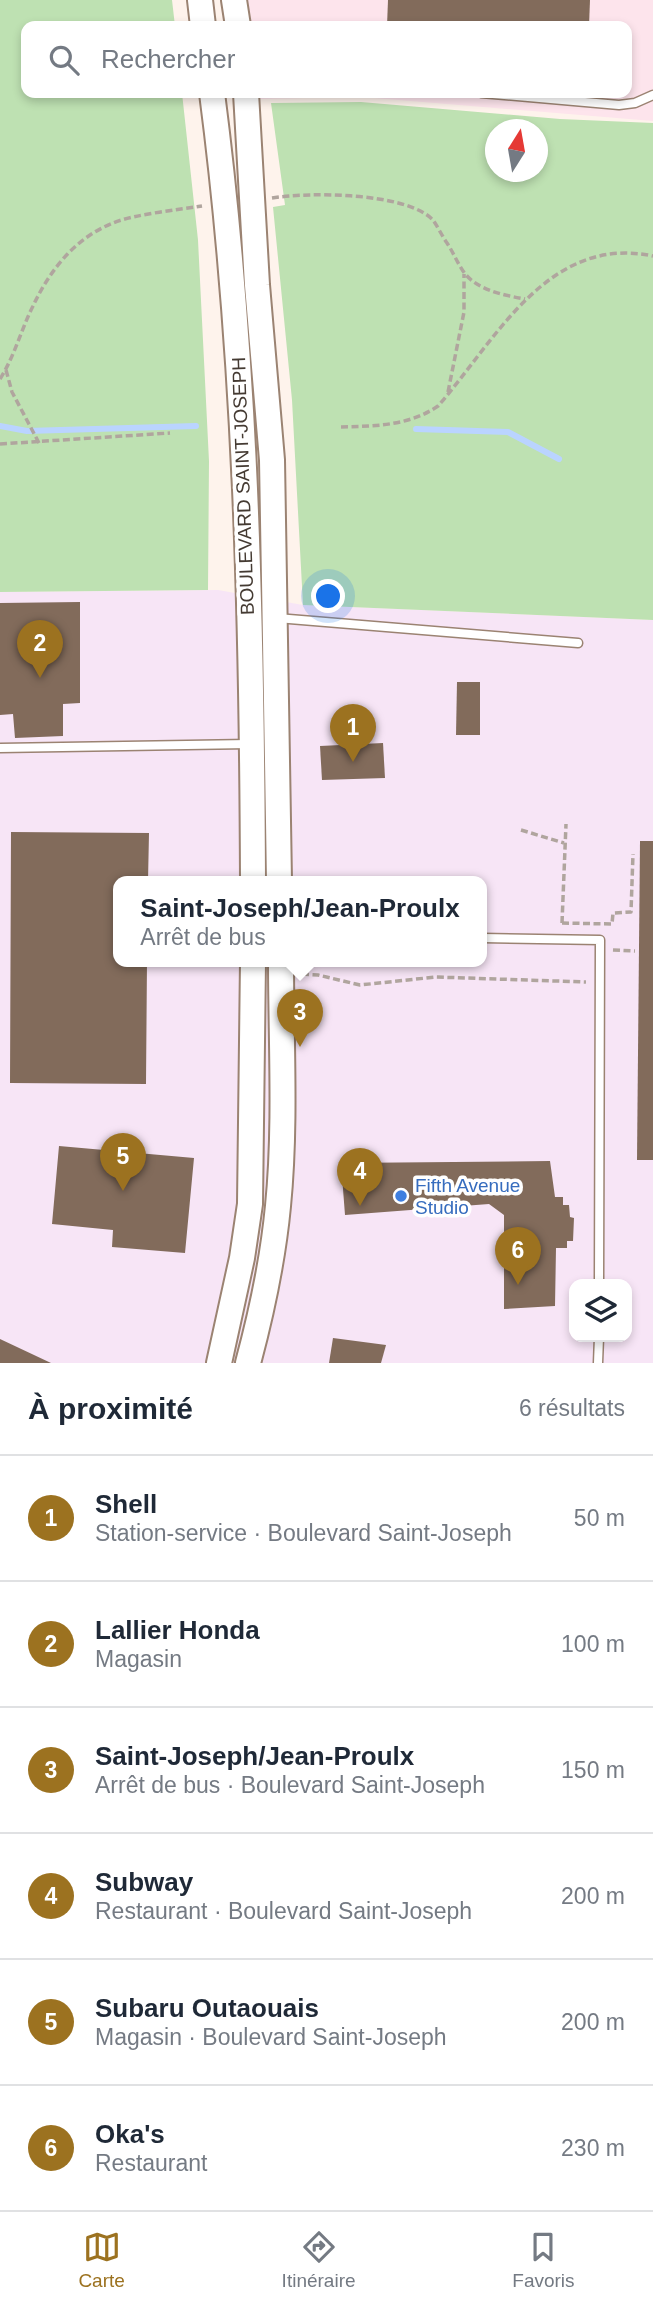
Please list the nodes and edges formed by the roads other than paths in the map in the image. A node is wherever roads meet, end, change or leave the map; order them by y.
1 (200, 0) edge
2 (234, 0) edge
3 (202, 21) edge
4 (237, 21) edge
5 (653, 94) edge
6 (213, 98) edge
7 (249, 98) edge
8 (538, 98) edge
9 (248, 616) junction
10 (275, 617) junction
11 (578, 643) dead end
12 (277, 742) junction
13 (251, 744) junction
14 (0, 748) edge
15 (253, 876) edge
16 (279, 876) edge
17 (487, 937) edge
18 (253, 967) edge
19 (290, 968) edge
20 (599, 1279) edge
21 (598, 1342) edge
22 (219, 1363) edge
23 (248, 1363) edge
24 (598, 1363) edge

1 - 3 main road
2 - 4 main road
5 - 8 lane
6 - 9 main road, BOULEVARD SAINT-JOSEPH
7 - 10 main road, BOULEVARD SAINT-JOSEPH
9 - 10 lane
9 - 13 main road, BOULEVARD SAINT-JOSEPH
10 - 11 lane
10 - 12 main road, BOULEVARD SAINT-JOSEPH
12 - 13 lane
12 - 16 main road, BOULEVARD SAINT-JOSEPH
13 - 14 lane
13 - 15 main road, BOULEVARD SAINT-JOSEPH
17 - 20 lane
18 - 22 main road
19 - 23 main road
21 - 24 lane

